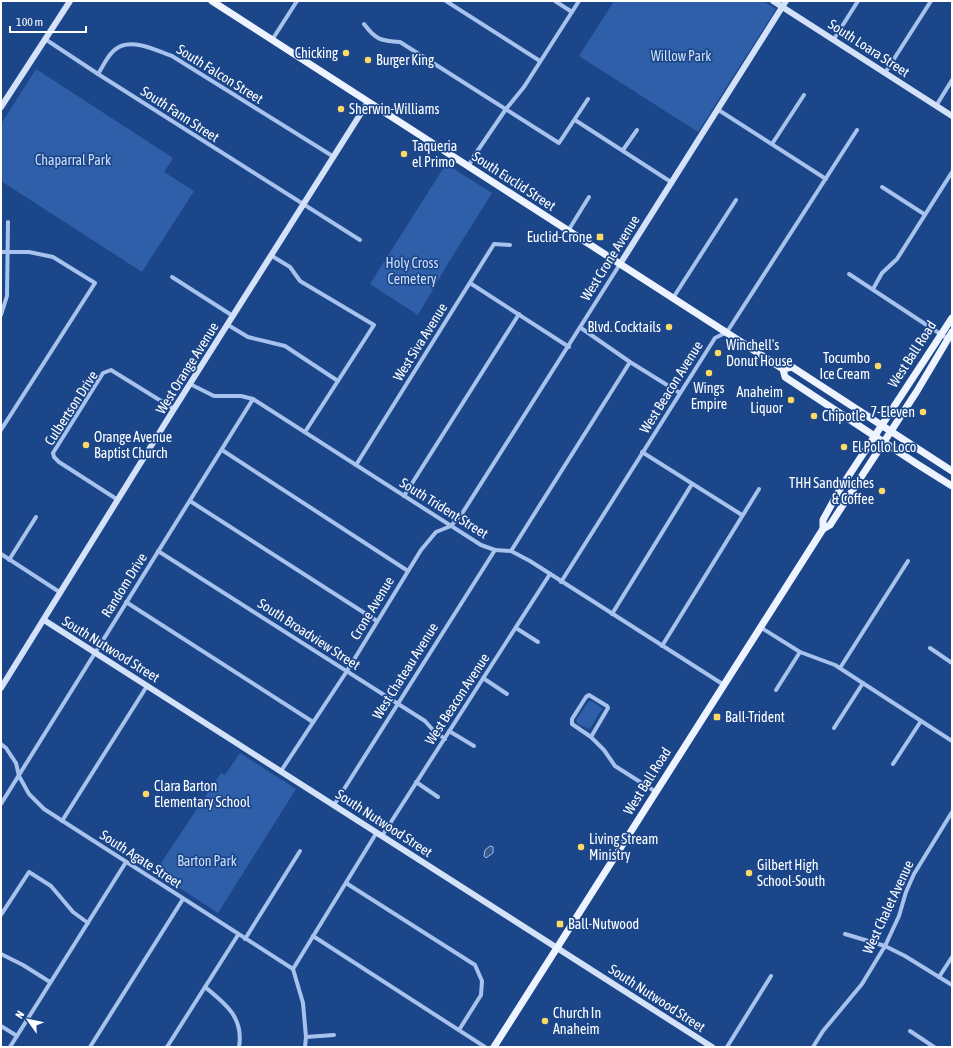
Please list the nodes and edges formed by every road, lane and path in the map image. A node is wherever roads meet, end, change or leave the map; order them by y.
1 (70, 1) edge
2 (212, 1) edge
3 (297, 1) edge
4 (446, 1) edge
5 (555, 1) edge
6 (579, 1) edge
7 (773, 1) edge
8 (858, 1) edge
9 (931, 1) edge
10 (784, 4) edge
11 (572, 12) junction
12 (364, 24) dead end
13 (45, 39) junction
14 (834, 39) junction
15 (272, 40) junction
16 (540, 61) junction
17 (885, 73) junction
18 (98, 74) junction
19 (952, 80) edge
20 (804, 95) dead end
21 (588, 99) dead end
22 (368, 102) junction
23 (936, 106) junction
24 (1, 107) edge
25 (506, 109) junction
26 (717, 109) junction
27 (952, 116) edge
28 (575, 120) junction
29 (637, 130) dead end
30 (857, 130) dead end
31 (772, 144) junction
32 (623, 150) junction
33 (334, 157) junction
34 (468, 167) junction
35 (952, 172) edge
36 (826, 179) junction
37 (671, 182) junction
38 (882, 187) dead end
39 (589, 197) dead end
40 (736, 200) dead end
41 (304, 206) junction
42 (924, 214) junction
43 (8, 222) dead end
44 (568, 231) junction
45 (360, 240) dead end
46 (510, 245) dead end
47 (1, 252) edge
48 (7, 252) junction
49 (272, 256) junction
50 (620, 264) junction
51 (849, 274) dead end
52 (172, 278) dead end
53 (470, 283) junction
54 (873, 289) junction
55 (673, 298) junction
56 (519, 314) junction
57 (1, 315) edge
58 (233, 316) junction
59 (952, 318) edge
60 (228, 325) junction
61 (581, 328) junction
62 (727, 332) junction
63 (941, 334) junction
64 (950, 335) edge
65 (569, 347) junction
66 (630, 362) junction
67 (783, 369) junction
68 (338, 381) junction
69 (190, 384) junction
70 (680, 393) junction
71 (253, 399) junction
72 (174, 409) junction
73 (881, 426) junction
74 (1, 430) edge
75 (305, 432) junction
76 (891, 432) junction
77 (874, 436) junction
78 (884, 443) junction
79 (222, 450) junction
80 (642, 452) junction
81 (356, 465) junction
82 (952, 471) edge
83 (692, 484) junction
84 (952, 486) edge
85 (759, 489) dead end
86 (404, 496) junction
87 (118, 500) junction
88 (190, 500) junction
89 (742, 516) junction
90 (36, 517) dead end
91 (451, 526) junction
92 (823, 529) junction
93 (495, 550) junction
94 (158, 551) junction
95 (511, 551) junction
96 (1, 554) edge
97 (10, 560) junction
98 (908, 560) dead end
99 (408, 571) junction
100 (550, 574) junction
101 (561, 582) junction
102 (60, 593) junction
103 (126, 602) junction
104 (612, 614) junction
105 (44, 620) junction
106 (377, 621) junction
107 (760, 627) junction
108 (516, 628) junction
109 (538, 642) dead end
110 (662, 646) junction
111 (930, 648) dead end
112 (96, 652) junction
113 (800, 652) junction
114 (952, 663) edge
115 (840, 668) junction
116 (346, 671) junction
117 (483, 678) junction
118 (863, 683) junction
119 (724, 685) junction
120 (147, 686) junction
121 (1, 688) edge
122 (776, 690) dead end
123 (506, 694) dead end
124 (397, 703) junction
125 (921, 721) junction
126 (313, 722) junction
127 (834, 728) dead end
128 (449, 731) junction
129 (591, 737) junction
130 (445, 739) junction
131 (952, 741) edge
132 (1, 744) edge
133 (474, 746) dead end
134 (893, 764) dead end
135 (282, 771) junction
136 (19, 776) junction
137 (416, 782) junction
138 (656, 792) junction
139 (438, 797) dead end
140 (1, 804) edge
141 (334, 805) junction
142 (952, 812) edge
143 (62, 821) junction
144 (380, 834) junction
145 (300, 851) dead end
146 (126, 862) junction
147 (346, 883) junction
148 (184, 899) junction
149 (1, 915) edge
150 (88, 923) junction
151 (845, 934) dead end
152 (238, 935) junction
153 (313, 936) junction
154 (245, 939) junction
155 (885, 946) junction
156 (557, 947) junction
157 (1, 954) edge
158 (952, 958) edge
159 (293, 969) junction
160 (771, 976) dead end
161 (939, 977) junction
162 (50, 982) junction
163 (952, 985) edge
164 (206, 987) junction
165 (1, 1026) edge
166 (459, 1030) junction
167 (910, 1031) dead end
168 (334, 1035) dead end
169 (17, 1036) junction
170 (306, 1037) junction
171 (10, 1047) edge
172 (90, 1047) edge
173 (168, 1047) edge
174 (239, 1047) edge
175 (305, 1047) edge
176 (485, 1047) edge
177 (494, 1047) edge
178 (712, 1047) edge
179 (727, 1047) edge
180 (813, 1047) edge
181 (934, 1047) edge

1 - 13 street
2 - 15 main road, South Euclid Street
3 - 15 street
4 - 16 street
5 - 11 street
6 - 11 street
7 - 10 street, South Loara Street
8 - 14 street
9 - 17 street
10 - 14 street, South Loara Street
10 - 26 street, West Crone Avenue
11 - 16 street
12 - 25 street
13 - 18 street, South Fann Street
13 - 24 street
14 - 17 street, South Loara Street
15 - 22 main road, South Euclid Street
16 - 25 street
17 - 23 street, South Loara Street
18 - 33 street, South Falcon Street
18 - 41 street, South Fann Street
19 - 23 street
20 - 31 street
21 - 28 street
22 - 33 street, West Orange Avenue
22 - 34 main road, South Euclid Street
23 - 27 street, South Loara Street
25 - 28 street
25 - 34 street
26 - 31 street
26 - 37 street, West Crone Avenue
28 - 32 street
29 - 32 street
30 - 36 street, West Beacon Avenue
31 - 36 street
32 - 37 street
33 - 41 street, West Orange Avenue
34 - 44 main road, South Euclid Street
35 - 42 street
36 - 62 street, West Beacon Avenue
37 - 50 street, West Crone Avenue
38 - 42 street
39 - 44 street
40 - 55 street
41 - 45 street, South Fann Street
41 - 49 street, West Orange Avenue
42 - 54 street
43 - 48 street
44 - 50 main road, South Euclid Street
46 - 53 street, West Siva Avenue
47 - 48 street
48 - 57 street
48 - 74 street
49 - 58 street, West Orange Avenue
49 - 68 street
50 - 55 main road, South Euclid Street
50 - 61 street, West Crone Avenue
51 - 54 street
52 - 58 street
53 - 56 street
53 - 81 street, West Siva Avenue
54 - 63 street
55 - 62 main road, South Euclid Street
56 - 65 street
56 - 86 street
58 - 60 street, West Orange Avenue
59 - 63 main road, West Ball Road
60 - 68 street
60 - 69 street, West Orange Avenue
61 - 65 street, West Crone Avenue
61 - 66 street
62 - 67 main road, South Euclid Street
62 - 70 street, West Beacon Avenue
63 - 64 street
63 - 73 main road, West Ball Road
64 - 76 main road, West Ball Road
65 - 91 street, West Crone Avenue
66 - 70 street
66 - 95 street
67 - 73 main road, South Euclid Street
67 - 77 main road, South Euclid Street
68 - 75 street
69 - 71 street, South Trident Street
69 - 72 street, West Orange Avenue
70 - 80 street, West Beacon Avenue
71 - 75 street, South Trident Street
71 - 79 street, Random Drive
72 - 87 street, West Orange Avenue
72 - 87 street, Culbertson Drive
73 - 76 main road, South Euclid Street
73 - 77 main road, West Ball Road
75 - 81 street, South Trident Street
76 - 78 main road, West Ball Road
76 - 82 main road, South Euclid Street
77 - 78 main road, South Euclid Street
77 - 92 main road, West Ball Road
78 - 84 main road, South Euclid Street
78 - 92 main road, West Ball Road
79 - 88 street, Random Drive
79 - 99 street
80 - 83 street
80 - 101 street, West Beacon Avenue
81 - 86 street, South Trident Street
83 - 89 street
83 - 104 street
85 - 89 street
86 - 91 street, South Trident Street
87 - 102 street, West Orange Avenue
88 - 94 street, Random Drive
88 - 106 street
89 - 110 street
90 - 97 street
91 - 93 street, South Trident Street
91 - 99 street, Crone Avenue
92 - 107 main road, West Ball Road
93 - 95 street, South Trident Street
93 - 124 street, West Chateau Avenue
94 - 103 street, Random Drive
94 - 116 street, South Broadview Street
95 - 100 street, South Trident Street
96 - 97 street
97 - 102 street
98 - 115 street
99 - 106 street, Crone Avenue
100 - 101 street, South Trident Street
100 - 108 street, West Beacon Avenue
101 - 104 street, South Trident Street
102 - 105 street, West Orange Avenue
103 - 112 street, Random Drive
103 - 126 street
104 - 110 street, South Trident Street
105 - 112 street, South Nutwood Street
105 - 121 street, West Orange Avenue
106 - 116 street, Crone Avenue
107 - 113 street
107 - 119 main road, West Ball Road
108 - 109 street
108 - 117 street, West Beacon Avenue
110 - 119 street, South Trident Street
111 - 114 street
112 - 120 street, South Nutwood Street
112 - 136 street, Random Drive
113 - 115 street
113 - 122 street
115 - 118 street
116 - 124 street, South Broadview Street
116 - 126 street, Crone Avenue
117 - 123 street
117 - 128 street, West Beacon Avenue
118 - 125 street
118 - 127 street
119 - 138 main road, West Ball Road
120 - 135 street, South Nutwood Street
120 - 143 street
124 - 130 street, South Broadview Street
124 - 141 street, West Chateau Avenue
125 - 131 street
125 - 134 street
126 - 135 street, Crone Avenue
128 - 130 street, West Beacon Avenue
128 - 133 street
129 - 129 street
129 - 138 street
130 - 137 street, West Beacon Avenue
132 - 136 street, South Agate Street
135 - 141 street, South Nutwood Street
136 - 140 street, Random Drive
136 - 143 street, South Agate Street
137 - 139 street
137 - 144 street, West Beacon Avenue
138 - 156 main road, West Ball Road
141 - 144 street, South Nutwood Street
142 - 155 street, West Chalet Avenue
143 - 146 street, South Agate Street
144 - 147 street, West Beacon Avenue
144 - 156 street, South Nutwood Street
145 - 154 street
146 - 148 street, South Agate Street
146 - 150 street
147 - 153 street, West Beacon Avenue
147 - 166 street
148 - 152 street, South Agate Street
148 - 172 street
149 - 150 street
150 - 162 street
151 - 155 street
152 - 154 street, South Agate Street
152 - 164 street
153 - 159 street, West Beacon Avenue
153 - 166 street
154 - 159 street, South Agate Street
155 - 161 street
155 - 180 street, West Chalet Avenue
156 - 177 main road, West Ball Road
156 - 178 street, South Nutwood Street
157 - 162 street
158 - 161 street
159 - 170 street
160 - 179 street
161 - 163 street
162 - 169 street
164 - 173 street
164 - 174 street
165 - 169 street
166 - 176 street
167 - 181 street
168 - 170 street
169 - 171 street
170 - 175 street

